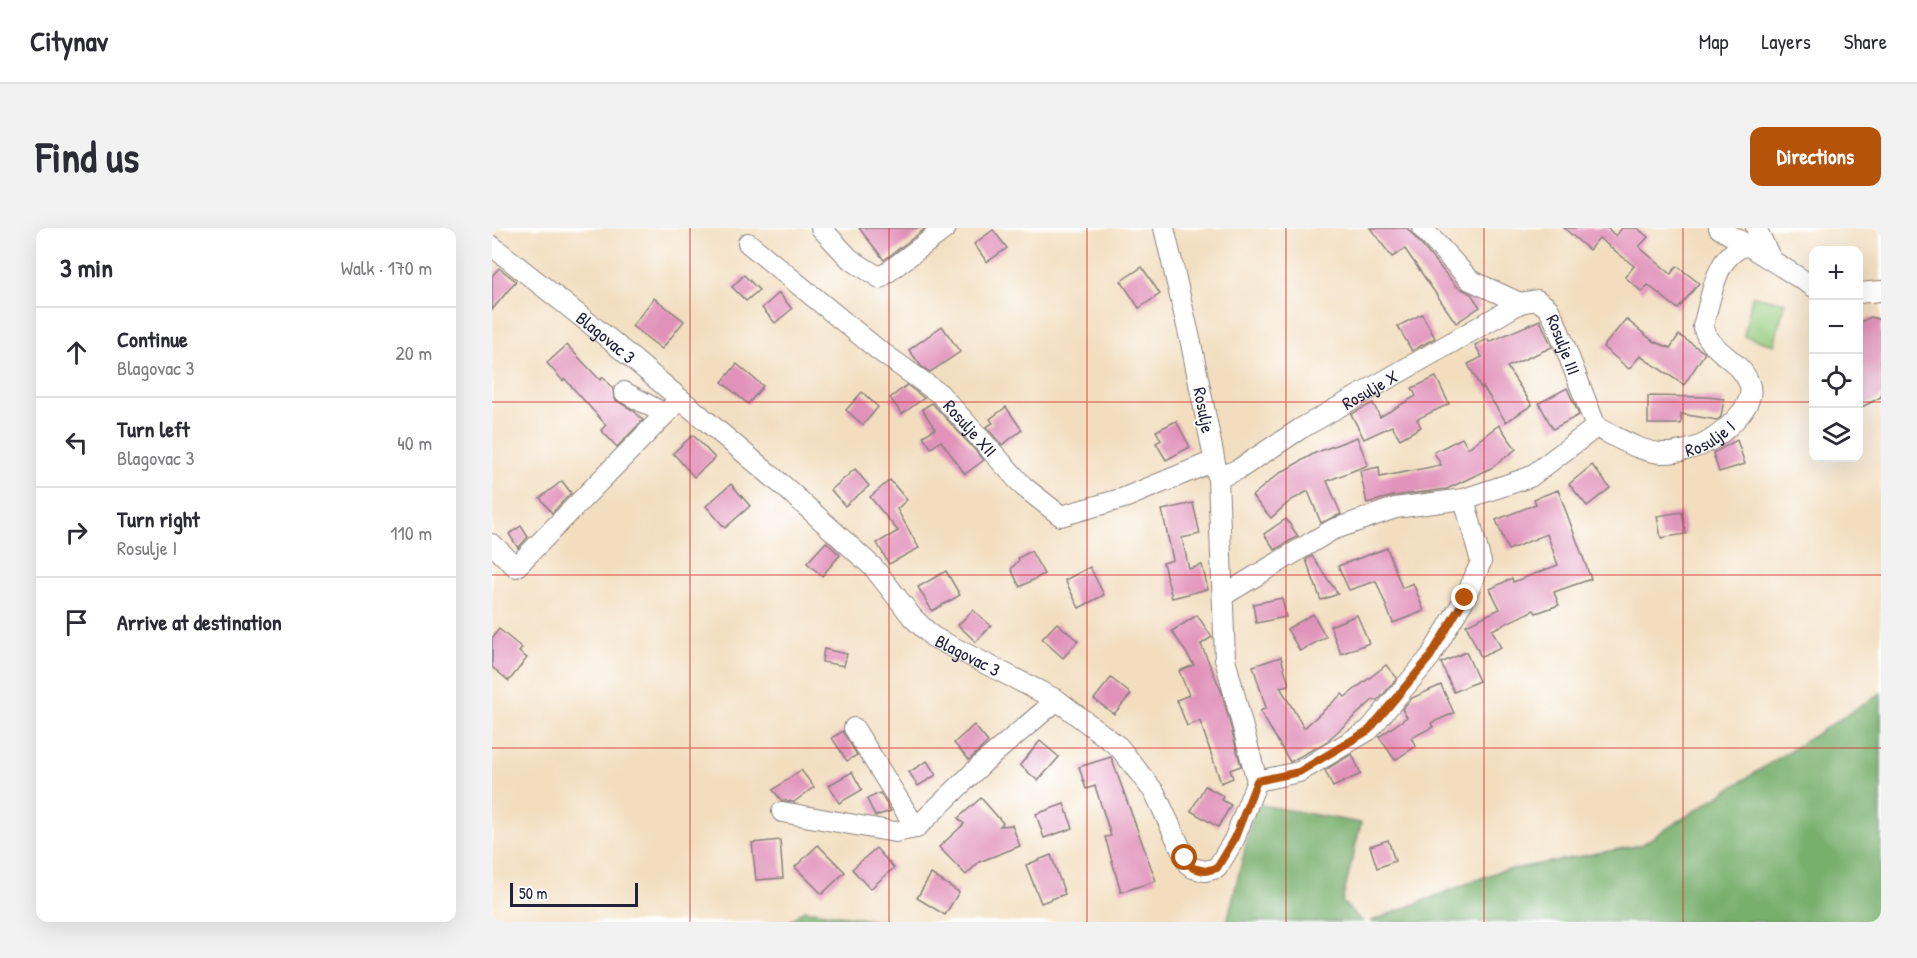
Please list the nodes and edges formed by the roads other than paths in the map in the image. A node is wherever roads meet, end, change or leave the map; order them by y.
1 (821, 228) edge
2 (946, 228) edge
3 (1164, 228) edge
4 (1422, 228) edge
5 (1719, 228) edge
6 (1751, 237) edge
7 (748, 243) dead end
8 (492, 246) edge
9 (1809, 284) edge
10 (1881, 291) edge
11 (1863, 293) edge
12 (1520, 303) junction
13 (624, 392) dead end
14 (680, 399) junction
15 (665, 414) junction
16 (1596, 428) junction
17 (1216, 469) junction
18 (1464, 499) junction
19 (492, 544) edge
20 (1224, 595) junction
21 (1057, 700) junction
22 (854, 728) dead end
23 (1257, 781) junction
24 (782, 812) dead end
25 (916, 828) junction

1 - 2 street
3 - 17 street, Rosulje
4 - 12 street, Rosulje III
5 - 6 street
6 - 9 street
6 - 16 street, Rosulje I
7 - 17 street, Rosulje XII
8 - 14 street, Blagovac 3
10 - 11 street
12 - 16 street, Rosulje III
12 - 17 street, Rosulje X
13 - 15 street
14 - 15 street
14 - 21 street, Blagovac 3
15 - 19 street
16 - 18 street
17 - 20 street, Rosulje
18 - 20 street
18 - 23 street
20 - 23 street
21 - 23 street, Blagovac 3
21 - 25 street
22 - 25 street
24 - 25 street

